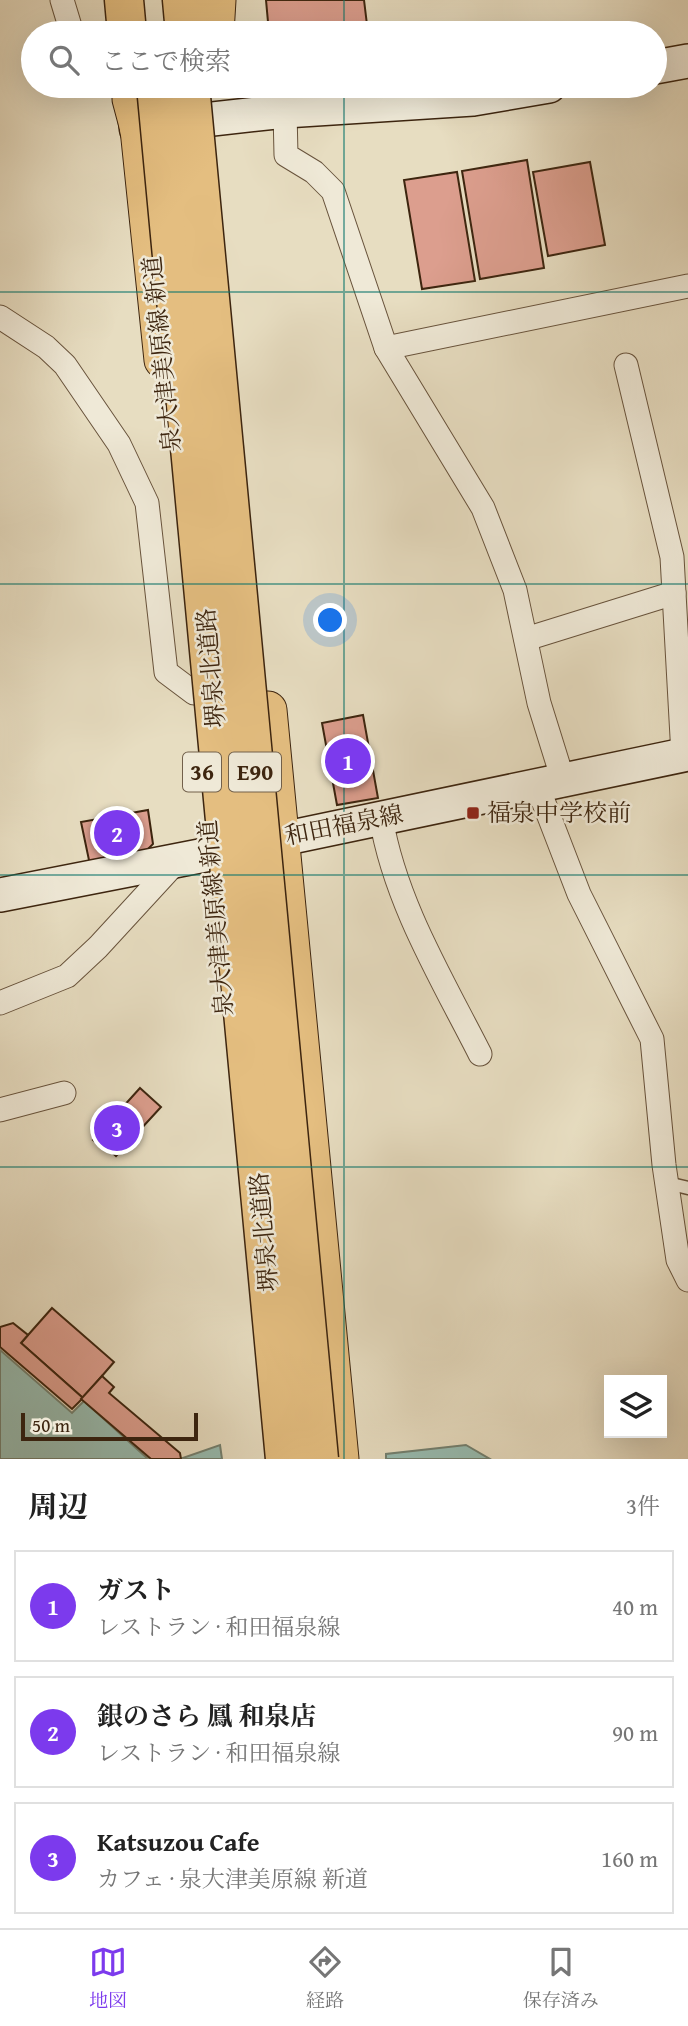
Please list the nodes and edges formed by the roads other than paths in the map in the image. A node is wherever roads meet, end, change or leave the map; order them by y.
1 (62, 0) edge
2 (148, 0) edge
3 (182, 0) edge
4 (197, 0) edge
5 (217, 0) edge
6 (68, 21) edge
7 (123, 21) edge
8 (185, 21) edge
9 (198, 21) edge
10 (216, 21) edge
11 (688, 61) edge
12 (667, 65) edge
13 (133, 98) edge
14 (157, 98) edge
15 (196, 98) edge
16 (203, 98) edge
17 (203, 98) edge
18 (222, 98) edge
19 (479, 98) edge
20 (285, 111) junction
21 (139, 129) junction
22 (688, 286) edge
23 (0, 317) edge
24 (386, 348) junction
25 (626, 365) dead end
26 (674, 593) junction
27 (526, 639) junction
28 (194, 693) junction
29 (686, 755) edge
30 (550, 782) junction
31 (381, 818) junction
32 (281, 838) junction
33 (194, 857) junction
34 (0, 894) edge
35 (0, 1003) edge
36 (480, 1054) dead end
37 (64, 1093) dead end
38 (0, 1110) edge
39 (678, 1185) edge
40 (688, 1280) edge
41 (267, 1459) edge
42 (285, 1459) edge
43 (319, 1459) edge
44 (340, 1459) edge

1 - 6 street
2 - 7 highway
3 - 8 highway
4 - 9 highway
5 - 10 main road
11 - 12 main road
13 - 21 highway
14 - 42 highway, 堺泉北道路 / E90, bridge
15 - 21 main road
16 - 32 main road
17 - 43 highway, 堺泉北道路 / E90, bridge
18 - 20 main road
19 - 20 main road
20 - 24 street
21 - 28 main road, 泉大津美原線 新道 / 36
22 - 24 street
23 - 28 street
24 - 27 street
25 - 26 street
26 - 27 street
26 - 29 street
27 - 30 street
28 - 33 main road, 泉大津美原線 新道 / 36
29 - 30 main road, 和田福泉線
30 - 31 main road, 和田福泉線
30 - 39 street
31 - 32 main road, 和田福泉線
31 - 36 street
32 - 33 main road, 和田福泉線
32 - 44 main road
33 - 34 main road, 和田福泉線
33 - 35 street
33 - 41 main road, 泉大津美原線 新道 / 36
37 - 38 street
39 - 40 street

